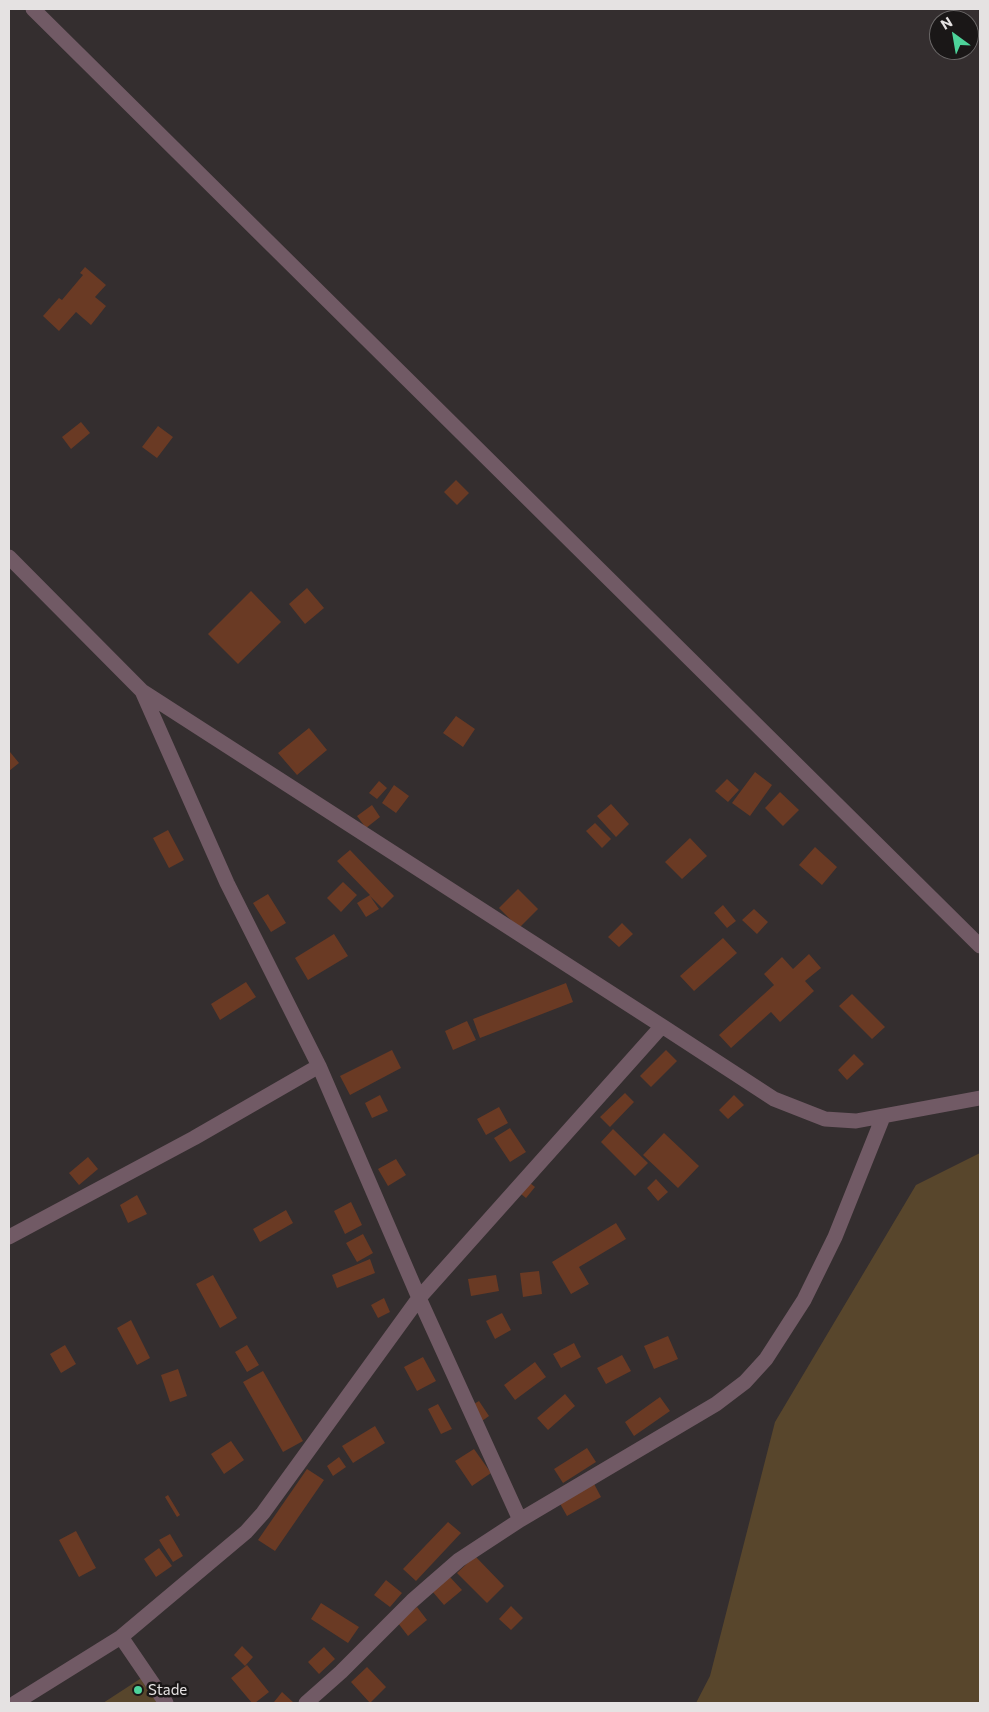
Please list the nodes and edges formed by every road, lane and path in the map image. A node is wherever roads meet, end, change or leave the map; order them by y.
1 (33, 9) edge
2 (9, 557) edge
3 (142, 691) junction
4 (980, 946) edge
5 (662, 1026) junction
6 (319, 1066) junction
7 (980, 1098) edge
8 (883, 1117) junction
9 (9, 1237) edge
10 (419, 1298) junction
11 (520, 1520) junction
12 (121, 1637) junction
13 (15, 1703) edge
14 (166, 1703) edge
15 (306, 1703) edge

1 - 4 street
2 - 3 street
3 - 5 street
3 - 6 street
5 - 8 street
5 - 10 street
6 - 9 street
6 - 10 street
7 - 8 street
8 - 11 street
10 - 11 street
10 - 12 street
11 - 15 street
12 - 13 street
12 - 14 street

